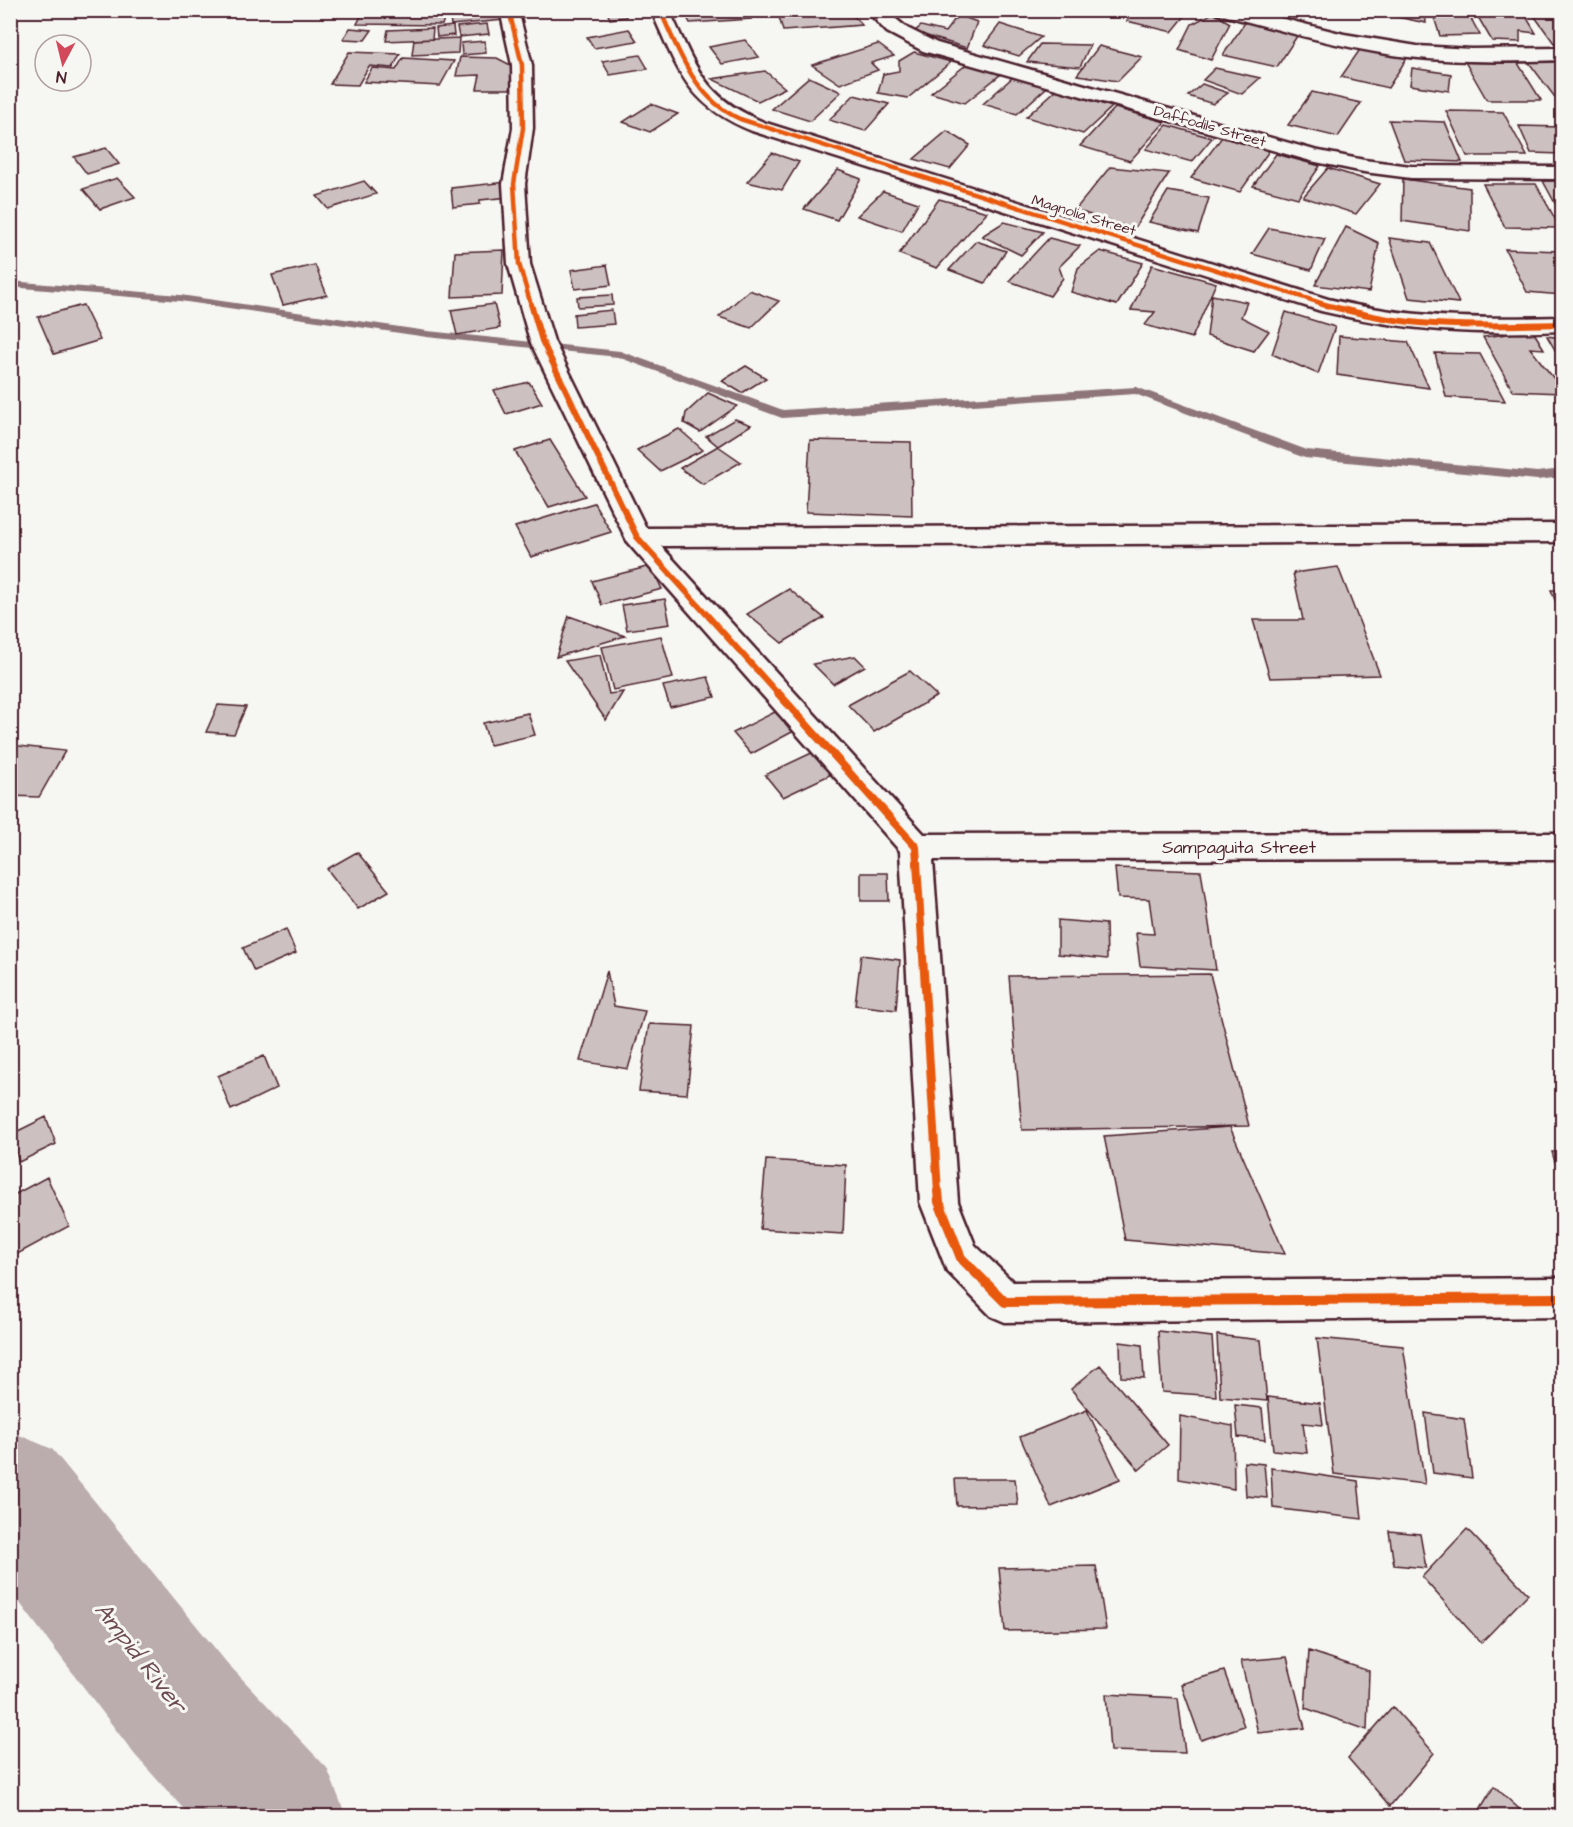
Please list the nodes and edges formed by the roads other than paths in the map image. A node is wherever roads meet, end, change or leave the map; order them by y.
1 (509, 10) edge
2 (660, 10) edge
3 (875, 10) edge
4 (1225, 10) edge
5 (1563, 54) edge
6 (1563, 173) edge
7 (1563, 324) edge
8 (1563, 533) edge
9 (637, 537) junction
10 (1563, 846) edge
11 (916, 847) junction
12 (1563, 1298) edge

1 - 9 street
2 - 7 street, Magnolia Street
3 - 6 street, Daffodils Street
4 - 5 street
8 - 9 street
9 - 11 street
10 - 11 street, Sampaguita Street
11 - 12 street

